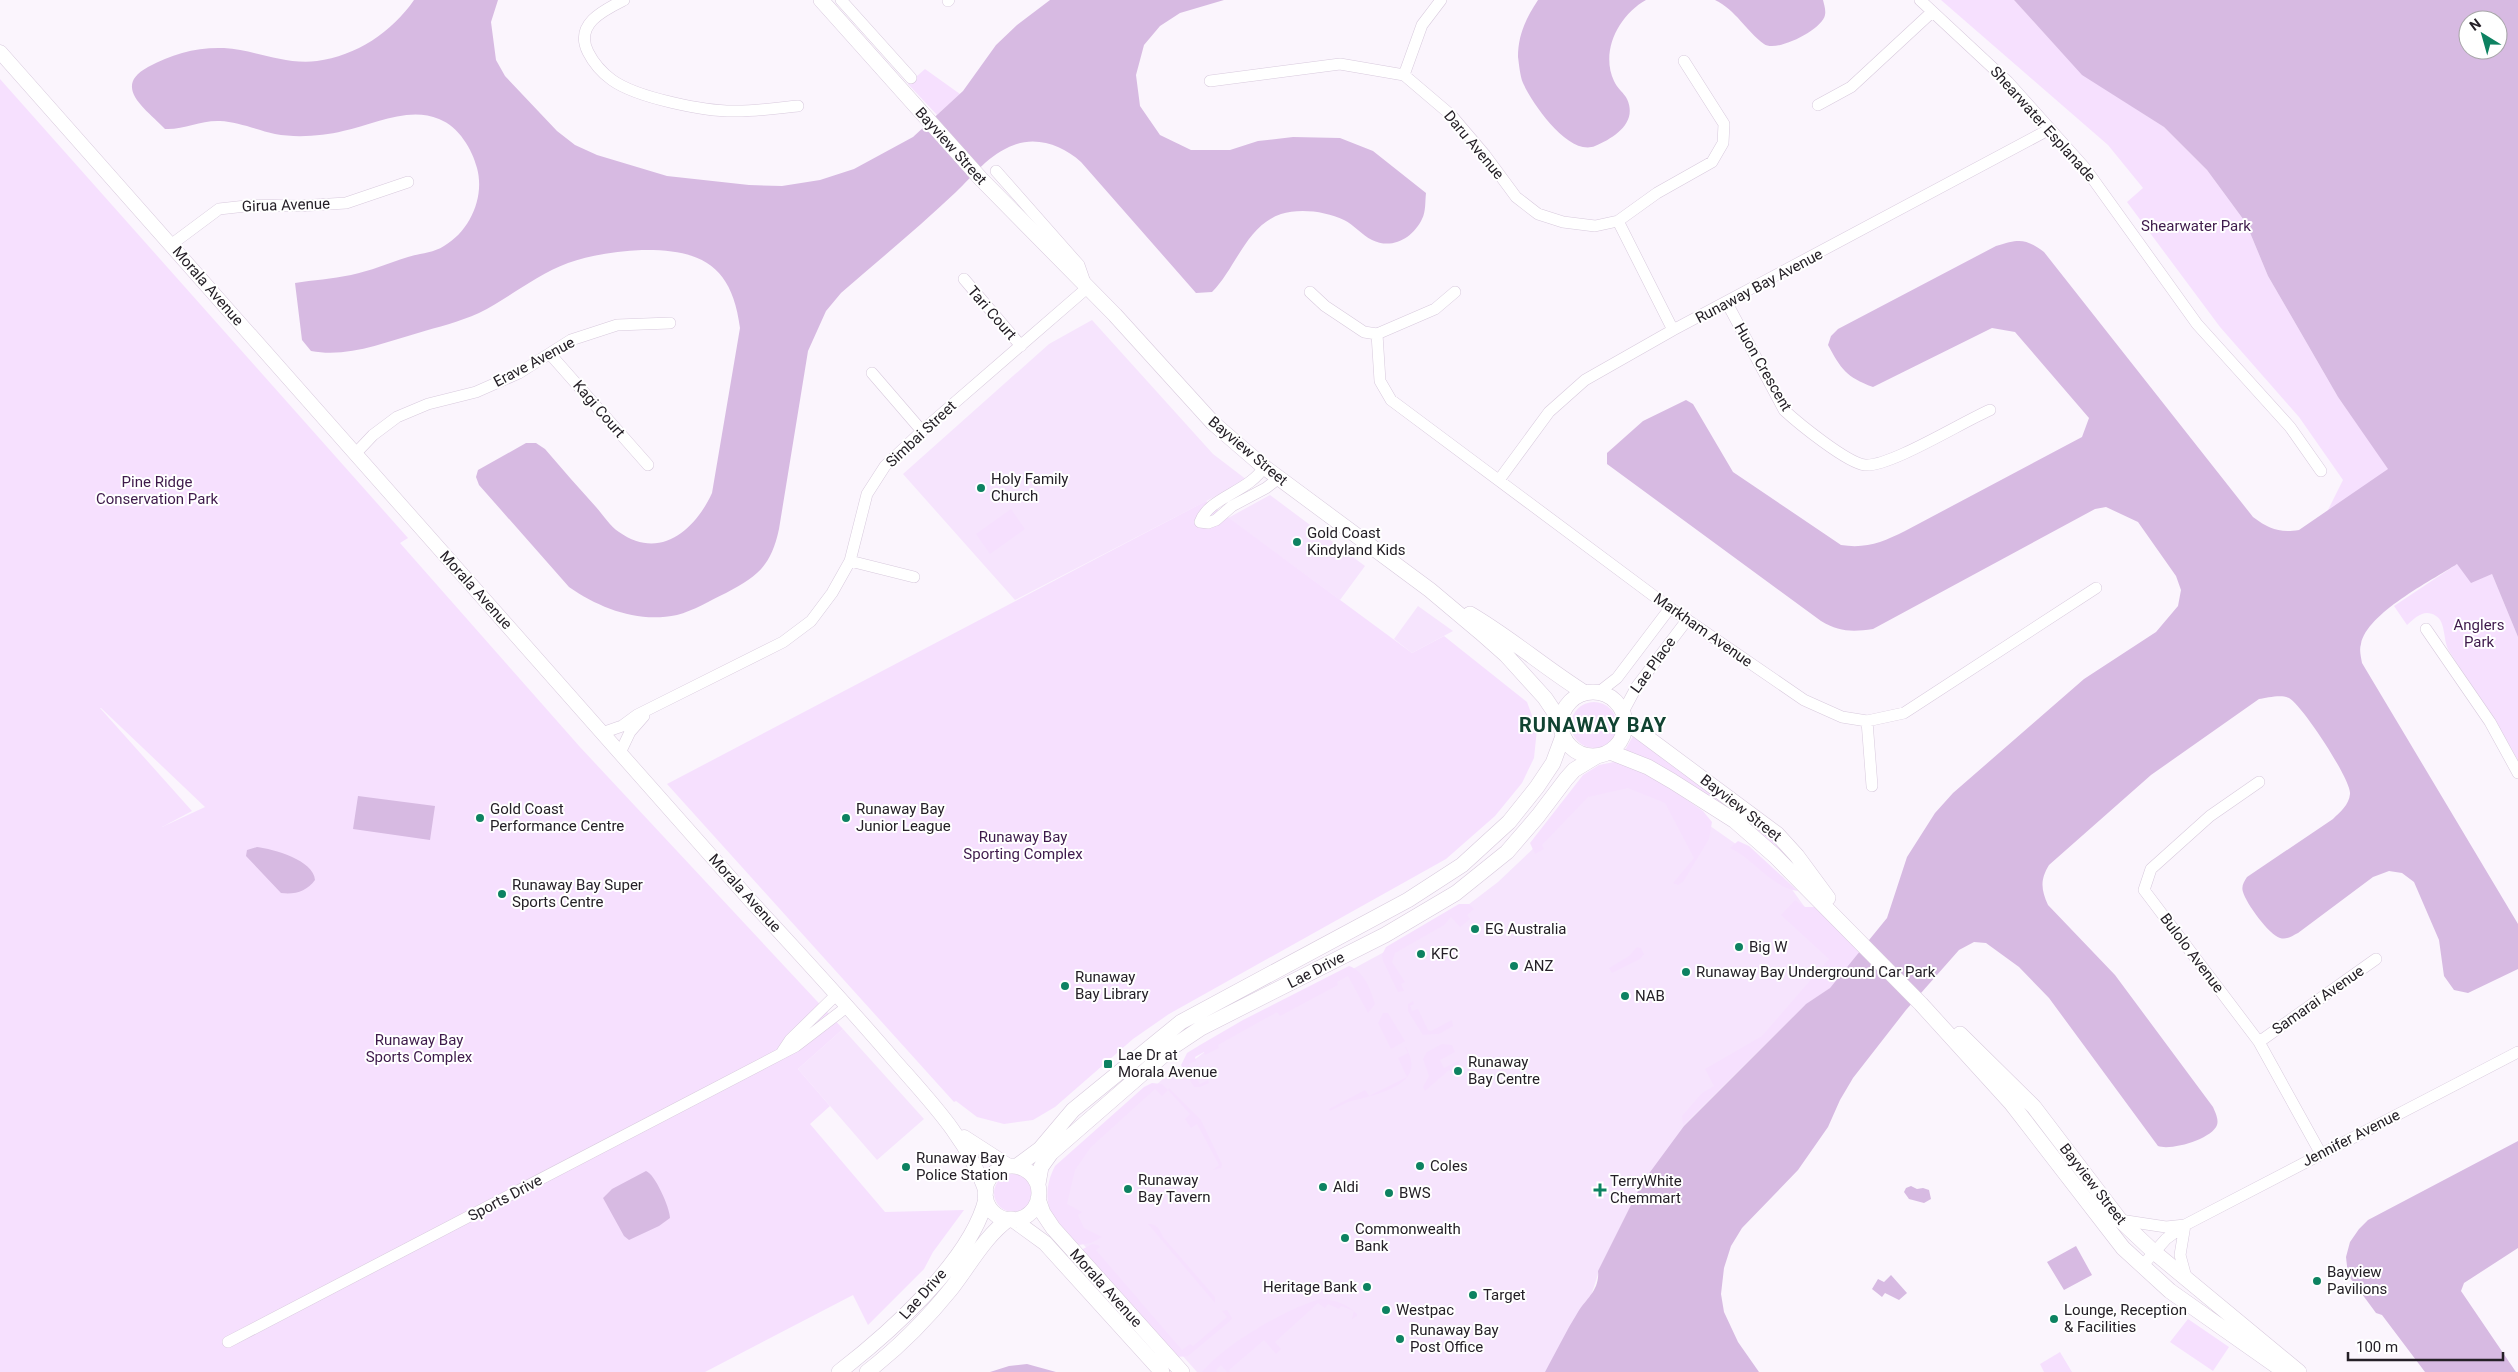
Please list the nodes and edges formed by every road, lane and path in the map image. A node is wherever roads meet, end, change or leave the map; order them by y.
1 (624, 0) edge
2 (821, 0) edge
3 (841, 0) edge
4 (1441, 0) edge
5 (1920, 0) edge
6 (1932, 12) junction
7 (0, 52) edge
8 (1684, 61) dead end
9 (1404, 75) junction
10 (911, 78) dead end
11 (1210, 81) dead end
12 (1818, 105) dead end
13 (798, 106) dead end
14 (2050, 129) junction
15 (996, 171) dead end
16 (408, 182) dead end
17 (1618, 221) junction
18 (172, 244) junction
19 (964, 279) dead end
20 (1087, 288) junction
21 (1310, 292) dead end
22 (1455, 292) dead end
23 (1727, 303) junction
24 (670, 322) dead end
25 (1673, 330) junction
26 (1377, 334) junction
27 (1021, 346) junction
28 (550, 354) junction
29 (872, 373) dead end
30 (1990, 410) dead end
31 (922, 431) junction
32 (355, 454) junction
33 (648, 465) dead end
34 (1264, 467) junction
35 (2321, 471) dead end
36 (1278, 478) junction
37 (1499, 480) junction
38 (850, 561) junction
39 (914, 577) dead end
40 (2096, 588) dead end
41 (1430, 590) junction
42 (1670, 608) junction
43 (1687, 620) junction
44 (2426, 629) dead end
45 (1592, 692) junction
46 (654, 706) junction
47 (1624, 717) junction
48 (1867, 721) junction
49 (1562, 729) junction
50 (602, 733) junction
51 (620, 752) junction
52 (1603, 754) junction
53 (2518, 774) edge
54 (2259, 782) dead end
55 (1872, 786) dead end
56 (1504, 827) junction
57 (1507, 852) junction
58 (1857, 937) junction
59 (2376, 959) dead end
60 (837, 994) junction
61 (848, 1006) junction
62 (2259, 1042) junction
63 (782, 1052) junction
64 (2518, 1052) edge
65 (1997, 1077) junction
66 (952, 1127) junction
67 (2321, 1154) junction
68 (1013, 1166) junction
69 (1038, 1191) junction
70 (986, 1195) junction
71 (1011, 1219) junction
72 (2120, 1220) junction
73 (2185, 1225) junction
74 (2154, 1252) junction
75 (2142, 1266) junction
76 (2186, 1277) junction
77 (2215, 1312) junction
78 (228, 1342) dead end
79 (877, 1366) edge
80 (839, 1372) edge
81 (867, 1372) edge
82 (1162, 1372) edge
83 (1182, 1372) edge
84 (2285, 1372) edge
85 (2299, 1372) edge

1 - 13 street
2 - 20 main road, Bayview Street
3 - 10 street
4 - 9 street
5 - 6 street, Shearwater Esplanade
6 - 12 street
6 - 14 street, Shearwater Esplanade
7 - 18 street, Morala Avenue
8 - 17 street, Daru Avenue
9 - 11 street
9 - 17 street, Daru Avenue
14 - 23 street, Runaway Bay Avenue
14 - 35 street, Shearwater Esplanade
15 - 20 street, Bayview Street
16 - 18 street, Girua Avenue
17 - 25 street
18 - 32 street, Morala Avenue
19 - 27 street, Tari Court
20 - 27 street, Simbai Street
20 - 34 main road, Bayview Street
21 - 26 street
22 - 26 street
23 - 25 street, Runaway Bay Avenue
23 - 30 street, Huon Crescent
24 - 28 street, Erave Avenue
25 - 37 street, Runaway Bay Avenue
26 - 37 street, Markham Avenue
27 - 31 street, Simbai Street
28 - 32 street, Erave Avenue
28 - 33 street, Kagi Court
29 - 31 street
31 - 38 street, Simbai Street
32 - 50 street, Morala Avenue
34 - 36 main road, Bayview Street
34 - 36 street
36 - 41 main road, Bayview Street
37 - 42 street, Markham Avenue
38 - 39 street
38 - 46 street, Simbai Street
40 - 48 street, Markham Avenue
41 - 45 main road, Bayview Street
41 - 49 main road, Bayview Street
42 - 43 street, Markham Avenue
42 - 45 street, Lae Place
43 - 47 street, Lae Place
43 - 48 street, Markham Avenue
44 - 53 street
45 - 47 main road
45 - 49 main road
46 - 50 street, Simbai Street
46 - 51 street, Simbai Street
47 - 52 main road
47 - 58 main road, Bayview Street
48 - 55 street
49 - 52 main road
49 - 56 main road, Lae Drive
50 - 51 street, Morala Avenue
51 - 60 street, Morala Avenue
52 - 57 main road, Lae Drive
52 - 58 main road, Bayview Street
54 - 62 street, Bulolo Avenue
56 - 57 main road
56 - 68 main road, Lae Drive
57 - 69 main road, Lae Drive
58 - 65 main road, Bayview Street
59 - 62 street, Samarai Avenue
60 - 61 street, Morala Avenue
60 - 63 street, Sports Drive
61 - 63 street, Sports Drive
61 - 66 street, Morala Avenue
62 - 67 street, Bulolo Avenue
63 - 78 street, Sports Drive
64 - 67 street, Jennifer Avenue
65 - 72 main road, Bayview Street
65 - 75 main road, Bayview Street
66 - 68 street, Morala Avenue
66 - 70 street, Morala Avenue
67 - 73 street, Jennifer Avenue
68 - 69 main road
68 - 70 main road
69 - 71 main road
69 - 83 main road, Morala Avenue
70 - 71 main road
70 - 80 main road, Lae Drive
71 - 79 main road, Lae Drive
71 - 82 main road, Morala Avenue
72 - 73 street, Jennifer Avenue
72 - 74 main road, Bayview Street
73 - 74 street, Jennifer Avenue
73 - 76 street
74 - 75 street, Jennifer Avenue
74 - 76 main road, Bayview Street
75 - 77 main road, Bayview Street
76 - 77 main road, Bayview Street
77 - 84 main road, Bayview Street
77 - 85 main road, Bayview Street
79 - 81 main road, Lae Drive

